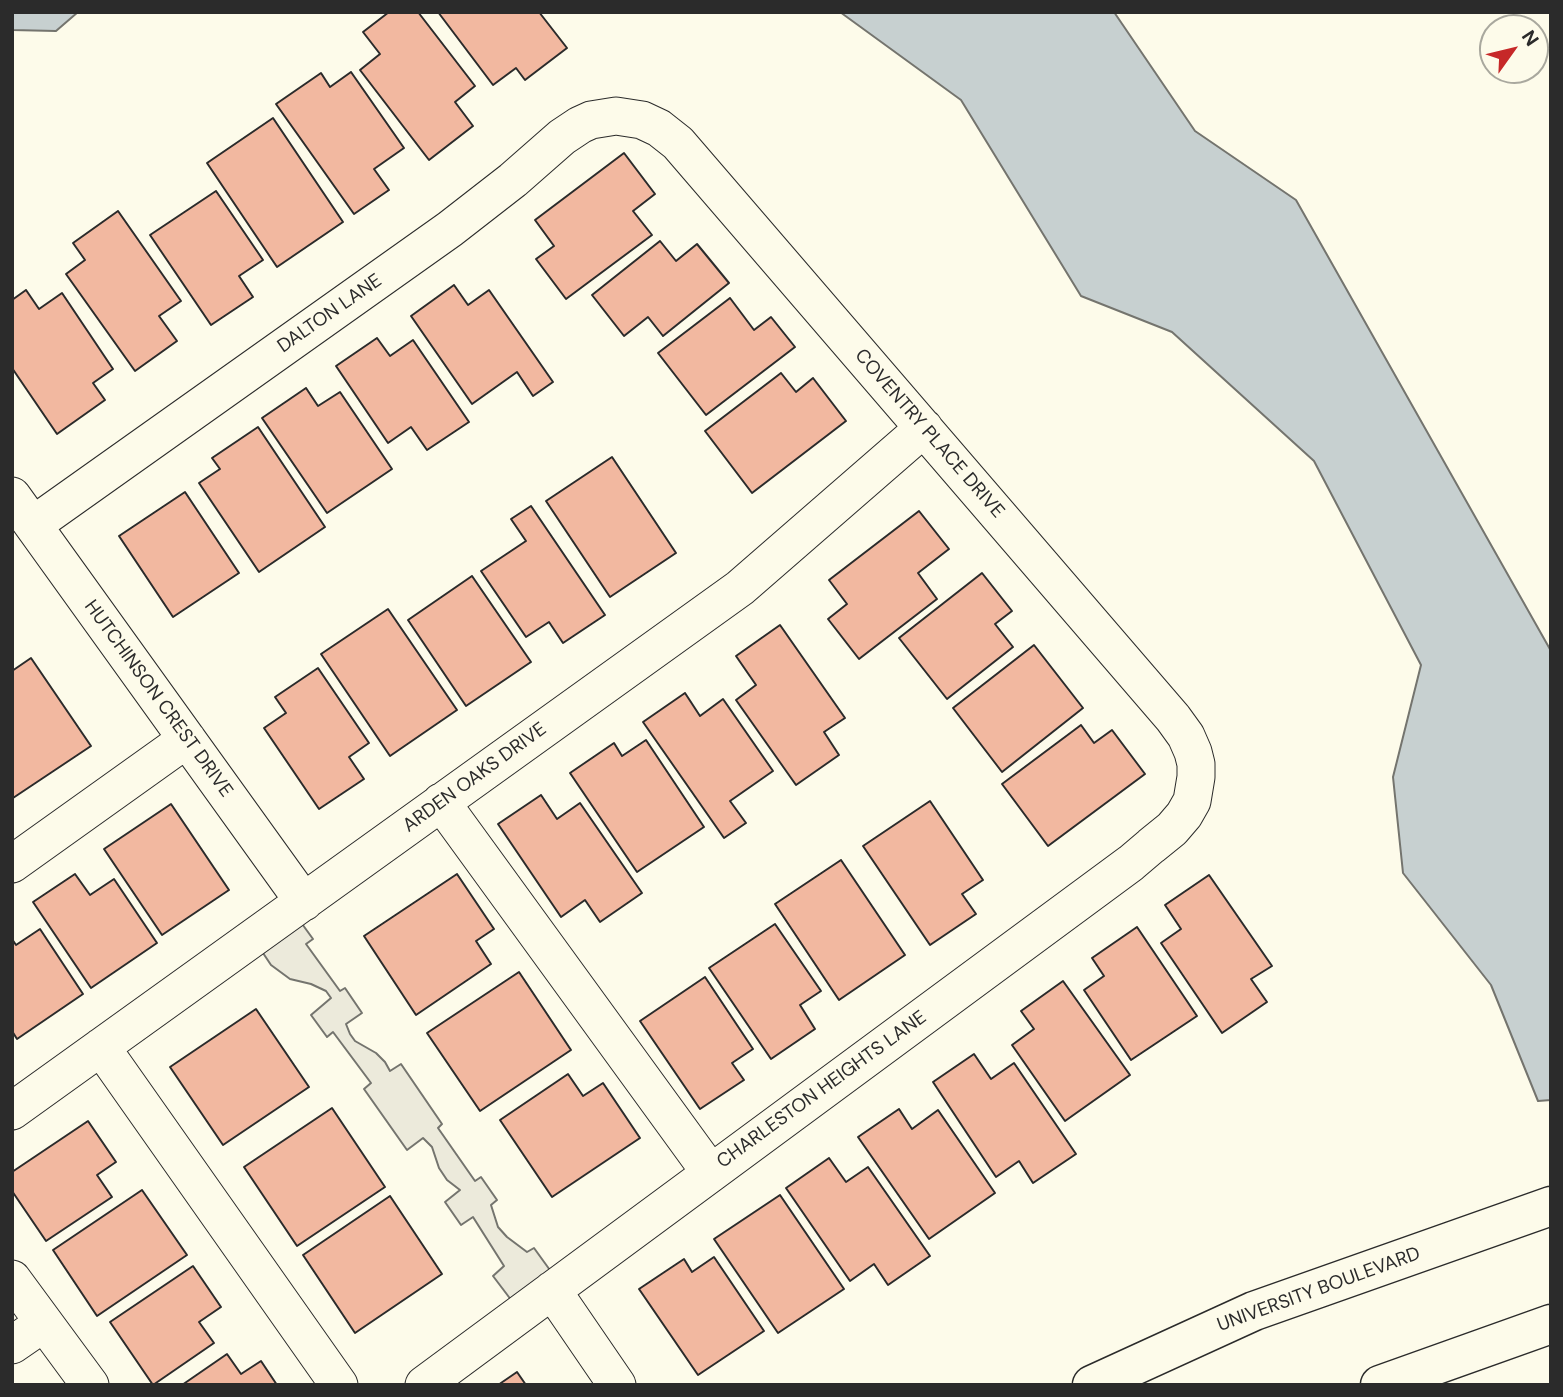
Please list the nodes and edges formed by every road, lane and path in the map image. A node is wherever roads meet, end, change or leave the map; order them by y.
1 (629, 118) joint
2 (924, 428) junction
3 (12, 496) edge
4 (33, 525) junction
5 (187, 739) junction
6 (1196, 777) joint
7 (442, 802) junction
8 (12, 864) edge
9 (304, 902) junction
10 (101, 1047) junction
11 (12, 1111) edge
12 (710, 1172) junction
13 (1551, 1206) edge
14 (12, 1279) edge
15 (552, 1290) junction
16 (44, 1323) junction
17 (1551, 1324) edge
18 (12, 1345) edge
19 (90, 1385) edge
20 (338, 1385) edge
21 (424, 1385) edge
22 (617, 1385) edge
23 (1091, 1385) edge
24 (1380, 1385) edge

1 - 2 street, COVENTRY PLACE DRIVE
1 - 4 street, DALTON LANE
2 - 6 street, COVENTRY PLACE DRIVE
2 - 7 street, ARDEN OAKS DRIVE
3 - 4 street, HUTCHINSON CREST DRIVE
4 - 5 street, HUTCHINSON CREST DRIVE
5 - 8 street
5 - 9 street, HUTCHINSON CREST DRIVE
6 - 12 street, CHARLESTON HEIGHTS LANE
7 - 9 street, ARDEN OAKS DRIVE
7 - 12 street
9 - 10 street, ARDEN OAKS DRIVE
10 - 11 street, ARDEN OAKS DRIVE
10 - 20 street
12 - 15 street, CHARLESTON HEIGHTS LANE
13 - 23 main road, UNIVERSITY BOULEVARD
14 - 16 street
15 - 21 street, CHARLESTON HEIGHTS LANE
15 - 22 street
16 - 18 street
16 - 19 street
17 - 24 main road

